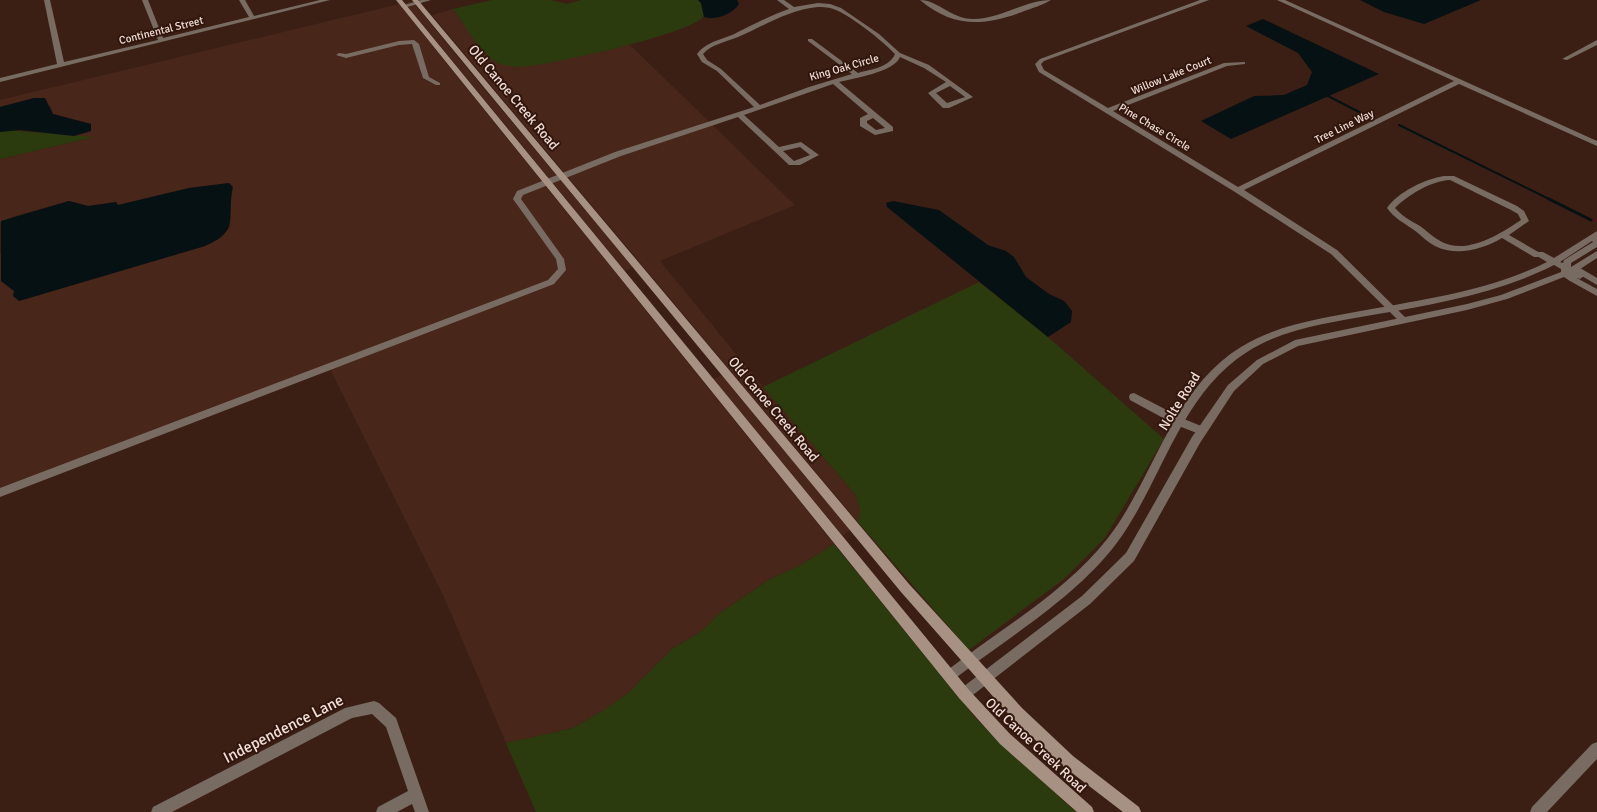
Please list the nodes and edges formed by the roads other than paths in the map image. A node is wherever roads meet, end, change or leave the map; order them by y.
1 (47, 0) edge
2 (145, 0) edge
3 (242, 0) edge
4 (327, 0) edge
5 (792, 0) edge
6 (923, 0) edge
7 (1048, 0) edge
8 (1206, 0) edge
9 (1280, 0) edge
10 (420, 1) edge
11 (782, 1) edge
12 (401, 3) edge
13 (830, 3) edge
14 (794, 10) junction
15 (252, 18) junction
16 (161, 40) junction
17 (810, 40) dead end
18 (1597, 42) edge
19 (898, 54) junction
20 (339, 55) dead end
21 (1565, 59) dead end
22 (1243, 63) dead end
23 (61, 65) junction
24 (856, 74) junction
25 (0, 80) edge
26 (834, 80) junction
27 (1460, 82) junction
28 (950, 83) junction
29 (438, 84) dead end
30 (758, 107) junction
31 (1108, 111) junction
32 (739, 114) junction
33 (874, 114) junction
34 (1597, 144) edge
35 (778, 150) dead end
36 (563, 177) junction
37 (548, 183) junction
38 (1238, 190) junction
39 (1505, 234) junction
40 (1596, 235) edge
41 (1538, 254) junction
42 (1597, 254) edge
43 (1554, 262) junction
44 (1544, 267) junction
45 (639, 268) junction
46 (1572, 272) junction
47 (623, 275) junction
48 (1597, 284) edge
49 (1515, 293) junction
50 (1597, 293) edge
51 (1392, 308) junction
52 (1403, 320) junction
53 (1134, 397) dead end
54 (1180, 422) junction
55 (1202, 431) junction
56 (0, 493) edge
57 (969, 660) junction
58 (949, 676) junction
59 (984, 677) junction
60 (964, 694) junction
61 (1597, 749) edge
62 (416, 794) junction
63 (158, 812) edge
64 (383, 812) edge
65 (422, 812) edge
66 (1087, 812) edge
67 (1134, 812) edge
68 (1537, 812) edge

1 - 23 street
2 - 16 street
3 - 15 street
4 - 15 street, Continental Street
5 - 11 street
6 - 7 street
8 - 31 street, Pine Chase Circle
9 - 27 street
10 - 12 street
10 - 36 main road, Old Canoe Creek Road
11 - 14 street
12 - 37 main road, Old Canoe Creek Road
13 - 14 street, King Oak Circle
13 - 19 street, King Oak Circle
14 - 30 street, King Oak Circle
15 - 16 street, Continental Street
16 - 23 street, Continental Street
17 - 24 street
18 - 21 street
19 - 24 street, King Oak Circle
19 - 28 street
20 - 29 street
22 - 31 street, Willow Lake Court
23 - 25 street, Continental Street
24 - 26 street, King Oak Circle
26 - 30 street, King Oak Circle
26 - 33 street
27 - 34 street
27 - 38 street, Tree Line Way
28 - 28 street
30 - 32 street, King Oak Circle
31 - 38 street, Pine Chase Circle
32 - 35 street
32 - 36 street, King Oak Circle
33 - 33 street
36 - 37 street, King Oak Circle
36 - 45 main road, Old Canoe Creek Road
37 - 47 main road, Old Canoe Creek Road
37 - 56 street, King Oak Circle
38 - 51 street, Pine Chase Circle
39 - 39 street
39 - 41 street
40 - 43 street, Nolte Road
40 - 46 street
41 - 43 street
41 - 44 street
42 - 46 street
43 - 44 street, Nolte Road
43 - 46 street
43 - 49 street
44 - 51 street, Nolte Road
45 - 47 main road
45 - 57 main road, Old Canoe Creek Road
46 - 48 street
46 - 49 street
46 - 50 street
47 - 58 main road, Old Canoe Creek Road
49 - 52 street
51 - 52 street, Pine Chase Circle
51 - 54 street, Nolte Road
52 - 55 street
53 - 54 street
54 - 55 street
54 - 57 street, Nolte Road
55 - 59 street
57 - 58 street, Nolte Road
57 - 59 main road, Old Canoe Creek Road
58 - 60 main road, Old Canoe Creek Road
59 - 60 street
59 - 67 main road, Old Canoe Creek Road
60 - 66 main road, Old Canoe Creek Road
61 - 68 street
62 - 63 street, Independence Lane
62 - 64 street
62 - 65 street, Independence Lane

